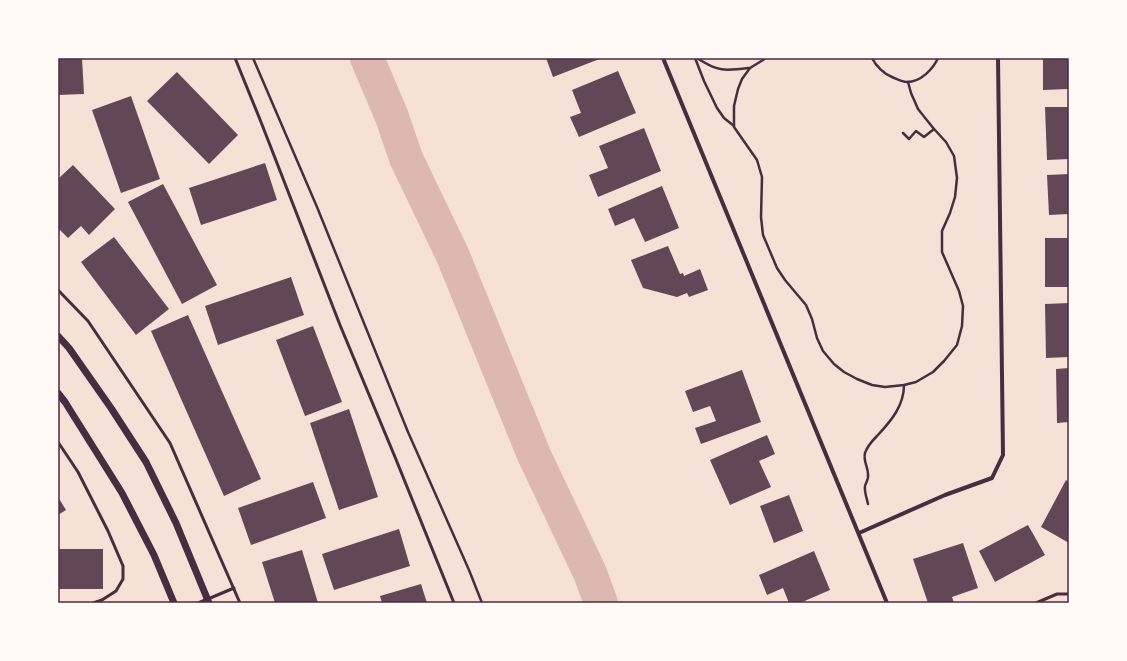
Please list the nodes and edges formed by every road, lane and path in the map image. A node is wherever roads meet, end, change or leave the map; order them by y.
1 (235, 58) edge
2 (253, 58) edge
3 (663, 58) edge
4 (696, 58) edge
5 (765, 58) edge
6 (872, 58) edge
7 (938, 58) edge
8 (998, 58) edge
9 (750, 68) junction
10 (908, 82) junction
11 (734, 127) junction
12 (934, 129) junction
13 (903, 133) dead end
14 (58, 290) edge
15 (58, 336) edge
16 (904, 386) junction
17 (58, 393) edge
18 (58, 442) edge
19 (868, 504) dead end
20 (859, 533) junction
21 (234, 588) junction
22 (1069, 594) edge
23 (208, 601) edge
24 (93, 603) edge
25 (174, 603) edge
26 (199, 603) edge
27 (240, 603) edge
28 (454, 603) edge
29 (482, 603) edge
30 (888, 603) edge
31 (1036, 603) edge

1 - 28 lane
2 - 29 path
3 - 20 street
4 - 9 path
4 - 11 path
5 - 9 path
6 - 10 path
7 - 10 path
8 - 20 street
9 - 11 path
10 - 12 path
11 - 16 path
12 - 13 path
12 - 16 path
14 - 21 lane
15 - 23 street
16 - 19 path
17 - 25 street
18 - 24 lane
20 - 30 street
21 - 23 lane
21 - 27 lane
22 - 31 lane
23 - 26 street

